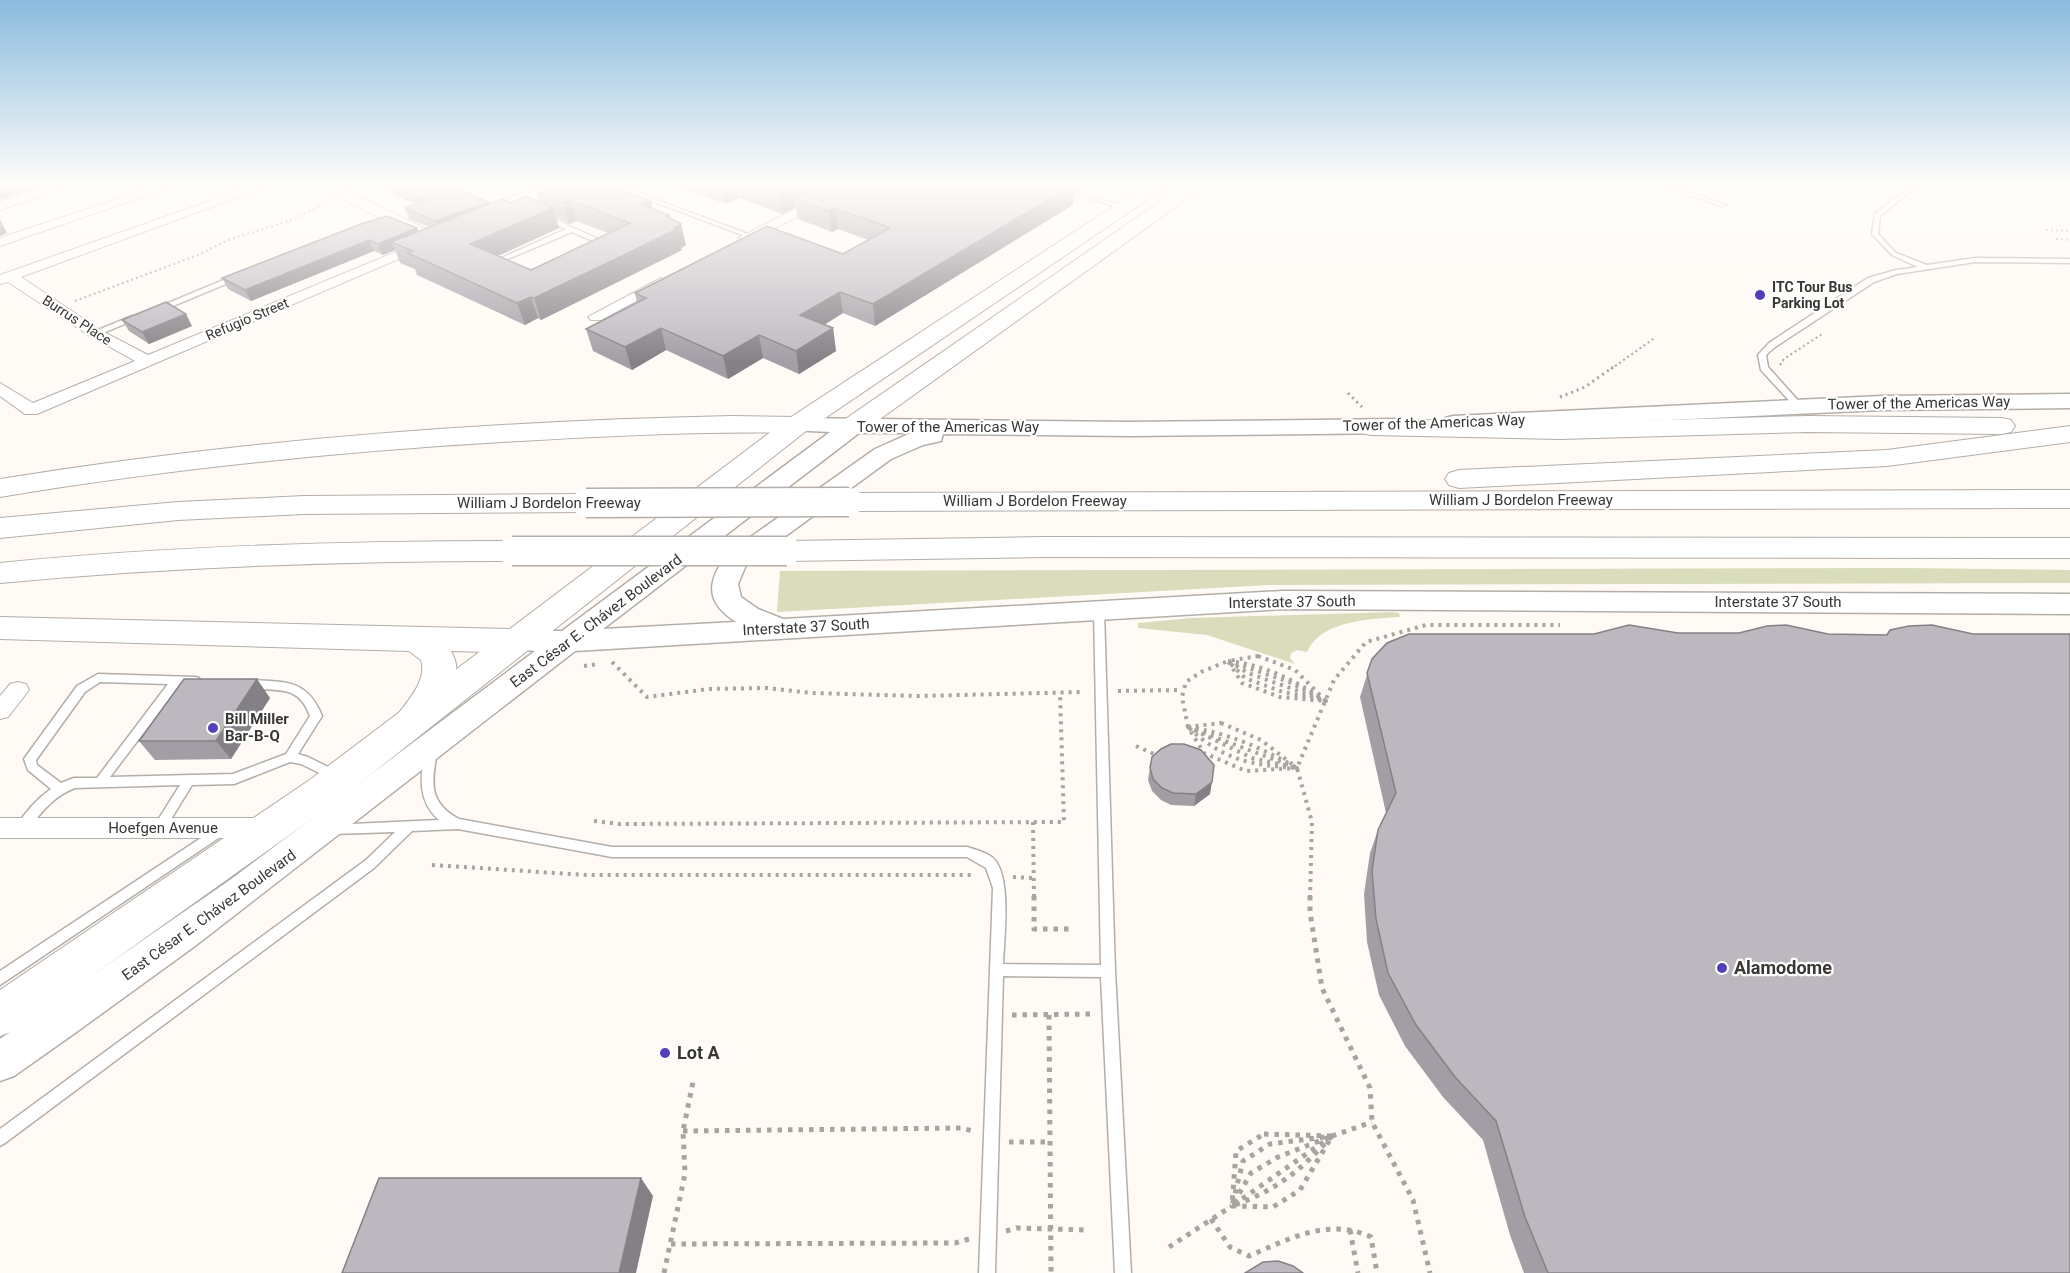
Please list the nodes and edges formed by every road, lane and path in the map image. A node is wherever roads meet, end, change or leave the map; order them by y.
1 (99, 244) edge
2 (219, 244) edge
3 (426, 244) edge
4 (538, 244) edge
5 (603, 244) edge
6 (734, 244) edge
7 (1068, 244) edge
8 (1111, 244) edge
9 (1885, 244) edge
10 (731, 246) edge
11 (602, 252) edge
12 (2070, 261) edge
13 (1925, 267) junction
14 (508, 270) edge
15 (248, 273) edge
16 (679, 273) edge
17 (5, 278) edge
18 (59, 307) junction
19 (149, 312) edge
20 (139, 316) edge
21 (596, 317) dead end
22 (1826, 330) dead end
23 (95, 333) junction
24 (1656, 337) dead end
25 (918, 344) junction
26 (951, 357) junction
27 (147, 361) junction
28 (1782, 373) dead end
29 (0, 388) edge
30 (906, 388) junction
31 (1348, 393) dead end
32 (1552, 400) dead end
33 (2070, 401) edge
34 (1803, 415) junction
35 (1372, 417) junction
36 (797, 424) junction
37 (853, 426) junction
38 (933, 427) junction
39 (979, 427) junction
40 (2070, 433) edge
41 (0, 488) edge
42 (2070, 499) edge
43 (1008, 501) junction
44 (0, 528) edge
45 (2070, 548) edge
46 (1913, 550) junction
47 (2070, 564) edge
48 (0, 573) edge
49 (2070, 604) edge
50 (1099, 611) junction
51 (1569, 625) dead end
52 (0, 628) edge
53 (786, 628) junction
54 (414, 638) junction
55 (514, 641) junction
56 (577, 654) junction
57 (1228, 661) junction
58 (177, 680) junction
59 (211, 682) edge
60 (234, 683) edge
61 (18, 690) dead end
62 (1181, 690) junction
63 (1060, 692) junction
64 (1101, 692) junction
65 (1326, 701) junction
66 (0, 711) edge
67 (1188, 726) junction
68 (422, 734) junction
69 (1136, 746) dead end
70 (1154, 754) edge
71 (290, 757) junction
72 (1297, 768) junction
73 (340, 777) junction
74 (189, 780) junction
75 (100, 782) junction
76 (58, 788) junction
77 (594, 821) dead end
78 (1033, 822) junction
79 (458, 824) junction
80 (408, 827) junction
81 (11, 828) edge
82 (159, 828) junction
83 (224, 828) junction
84 (271, 828) junction
85 (327, 830) junction
86 (432, 865) dead end
87 (996, 876) junction
88 (1033, 878) junction
89 (1074, 929) dead end
90 (996, 970) junction
91 (1108, 971) junction
92 (0, 980) edge
93 (1110, 1014) junction
94 (0, 1015) edge
95 (995, 1015) junction
96 (1049, 1015) junction
97 (0, 1062) edge
98 (693, 1082) dead end
99 (1372, 1122) junction
100 (683, 1131) junction
101 (992, 1136) junction
102 (1332, 1136) junction
103 (0, 1138) edge
104 (1050, 1142) junction
105 (1232, 1206) junction
106 (1211, 1219) junction
107 (1051, 1229) junction
108 (1086, 1230) dead end
109 (1350, 1230) junction
110 (988, 1235) junction
111 (671, 1244) junction
112 (1169, 1247) dead end
113 (664, 1273) edge
114 (987, 1273) edge
115 (1051, 1273) edge
116 (1123, 1273) edge
117 (1358, 1273) edge
118 (1377, 1273) edge
119 (1430, 1273) edge

1 - 17 street
2 - 18 path
3 - 27 street, Refugio Street
4 - 14 lane
5 - 11 lane
6 - 10 street
7 - 25 main road, East César E. Chávez Boulevard
8 - 26 main road, East César E. Chávez Boulevard
9 - 13 lane
12 - 13 lane
13 - 34 lane
15 - 19 lane
16 - 21 street
17 - 18 street, Burrus Place
18 - 23 street, Burrus Place
20 - 23 lane
22 - 28 path
23 - 27 street, Burrus Place
24 - 32 path
25 - 26 main road
25 - 36 main road, East César E. Chávez Boulevard
26 - 30 main road, East César E. Chávez Boulevard
27 - 29 street, Refugio Street
30 - 37 main road, East César E. Chávez Boulevard
30 - 38 main road
31 - 35 path
33 - 34 main road, Tower of the Americas Way
34 - 35 main road
34 - 40 main road
35 - 39 main road, Tower of the Americas Way
36 - 37 main road, Tower of the Americas Way
36 - 41 main road
36 - 55 main road, East César E. Chávez Boulevard
37 - 38 main road, Tower of the Americas Way
37 - 56 main road, East César E. Chávez Boulevard
38 - 39 main road, Tower of the Americas Way
39 - 53 main road
40 - 43 main road
42 - 43 main road, William J Bordelon Freeway
43 - 44 main road, William J Bordelon Freeway, bridge
45 - 46 main road
46 - 47 main road
46 - 48 main road, bridge
49 - 50 main road, Interstate 37 South
50 - 53 main road, Interstate 37 South
50 - 64 lane
51 - 65 path
52 - 54 main road
53 - 56 main road, Interstate 37 South
54 - 55 main road
54 - 68 main road
55 - 56 main road, Interstate 37 South
55 - 68 main road, East César E. Chávez Boulevard
56 - 63 path
56 - 68 main road, East César E. Chávez Boulevard
57 - 62 path
57 - 65 path
57 - 65 path
57 - 65 path
58 - 59 lane
58 - 75 lane
58 - 76 lane
60 - 71 lane
61 - 66 street
62 - 64 path
62 - 67 path
63 - 64 path
63 - 78 path
64 - 91 lane
65 - 72 path
67 - 72 path
67 - 72 path
67 - 72 path
68 - 73 main road, East César E. Chávez Boulevard
68 - 79 lane
68 - 85 main road, East César E. Chávez Boulevard
69 - 70 path
71 - 73 lane
71 - 74 lane
72 - 99 path
73 - 84 main road, East César E. Chávez Boulevard
74 - 75 lane
74 - 82 lane
75 - 76 lane
76 - 81 lane
77 - 78 path
78 - 88 path
79 - 80 lane
79 - 87 lane
80 - 85 lane
80 - 103 lane
81 - 82 street, Hoefgen Avenue
82 - 83 street, Hoefgen Avenue
83 - 84 street, Hoefgen Avenue
83 - 92 lane
84 - 85 street, Hoefgen Avenue
84 - 94 main road, East César E. Chávez Boulevard
85 - 97 main road, East César E. Chávez Boulevard
86 - 87 path
87 - 88 path
87 - 90 lane
88 - 89 path
90 - 91 lane
90 - 95 lane
91 - 93 lane
93 - 96 path
93 - 116 lane
95 - 96 path
95 - 101 lane
96 - 104 path
98 - 100 path
99 - 102 path
99 - 119 path
100 - 101 path
100 - 111 path
101 - 104 path
101 - 110 lane
102 - 105 path
102 - 105 path
102 - 105 path
102 - 105 path
102 - 105 path
102 - 105 path
104 - 107 path
105 - 106 path
106 - 109 path
106 - 112 path
107 - 108 path
107 - 110 path
107 - 115 path
109 - 117 path
109 - 118 path
110 - 111 path
110 - 114 lane
111 - 113 path

